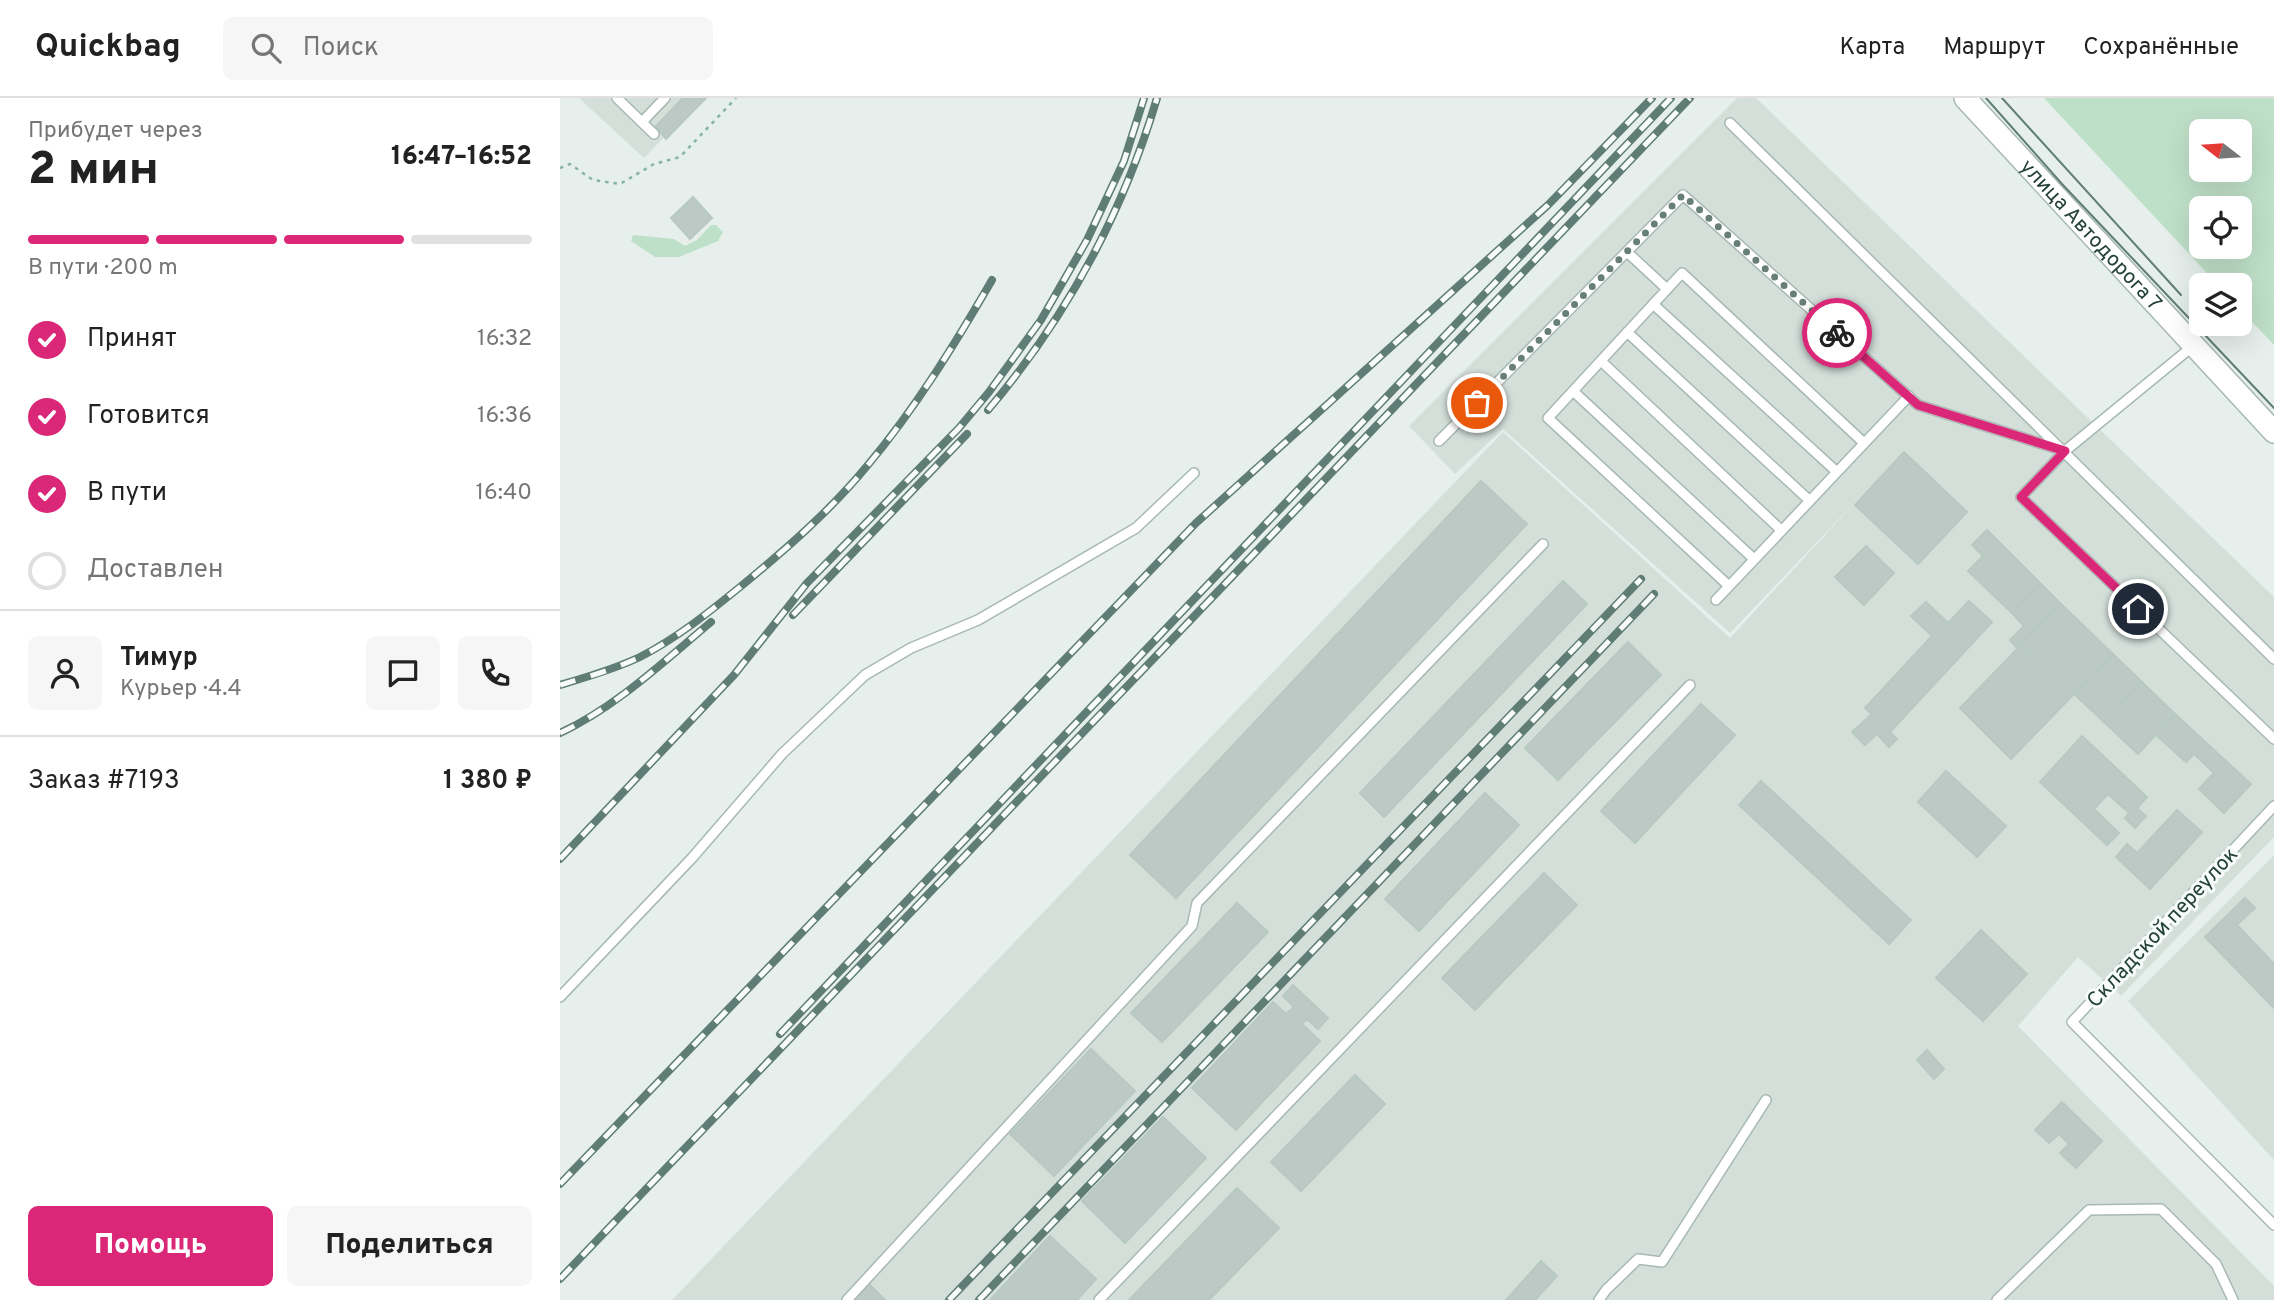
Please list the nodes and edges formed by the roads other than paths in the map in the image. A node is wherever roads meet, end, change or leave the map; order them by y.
1 (617, 98) edge
2 (665, 98) edge
3 (1965, 98) edge
4 (642, 121) junction
5 (1730, 122) dead end
6 (654, 134) dead end
7 (1627, 252) junction
8 (1667, 289) junction
9 (1653, 304) junction
10 (1627, 332) junction
11 (2195, 344) junction
12 (1601, 361) junction
13 (1573, 391) junction
14 (1909, 396) junction
15 (2274, 432) edge
16 (1439, 441) dead end
17 (1864, 443) junction
18 (2065, 451) junction
19 (1837, 472) junction
20 (1194, 473) dead end
21 (1810, 501) junction
22 (1781, 530) junction
23 (1543, 544) dead end
24 (1754, 559) junction
25 (1729, 586) junction
26 (1716, 600) dead end
27 (2274, 659) edge
28 (1690, 685) dead end
29 (2274, 739) edge
30 (2274, 806) edge
31 (560, 997) edge
32 (1766, 1100) dead end
33 (2274, 1225) edge
34 (848, 1300) edge
35 (1099, 1300) edge
36 (1599, 1300) edge
37 (1997, 1300) edge
38 (2233, 1300) edge

1 - 4 lane
2 - 4 lane
3 - 11 street, улица Автодорога 7
4 - 6 lane
5 - 18 lane
7 - 8 lane
7 - 14 lane
7 - 16 lane
8 - 9 lane
8 - 17 lane
9 - 10 lane
9 - 19 lane
10 - 12 lane
10 - 21 lane
11 - 15 street, улица Автодорога 7
11 - 18 lane
12 - 13 lane
12 - 22 lane
13 - 24 lane
13 - 25 lane
14 - 17 lane
14 - 18 lane
17 - 19 lane
18 - 27 lane
18 - 29 lane
19 - 21 lane
20 - 31 lane
21 - 22 lane
22 - 24 lane
23 - 34 lane
24 - 25 lane
25 - 26 lane
28 - 35 lane
30 - 33 lane, Складской переулок
32 - 36 lane
37 - 38 lane

